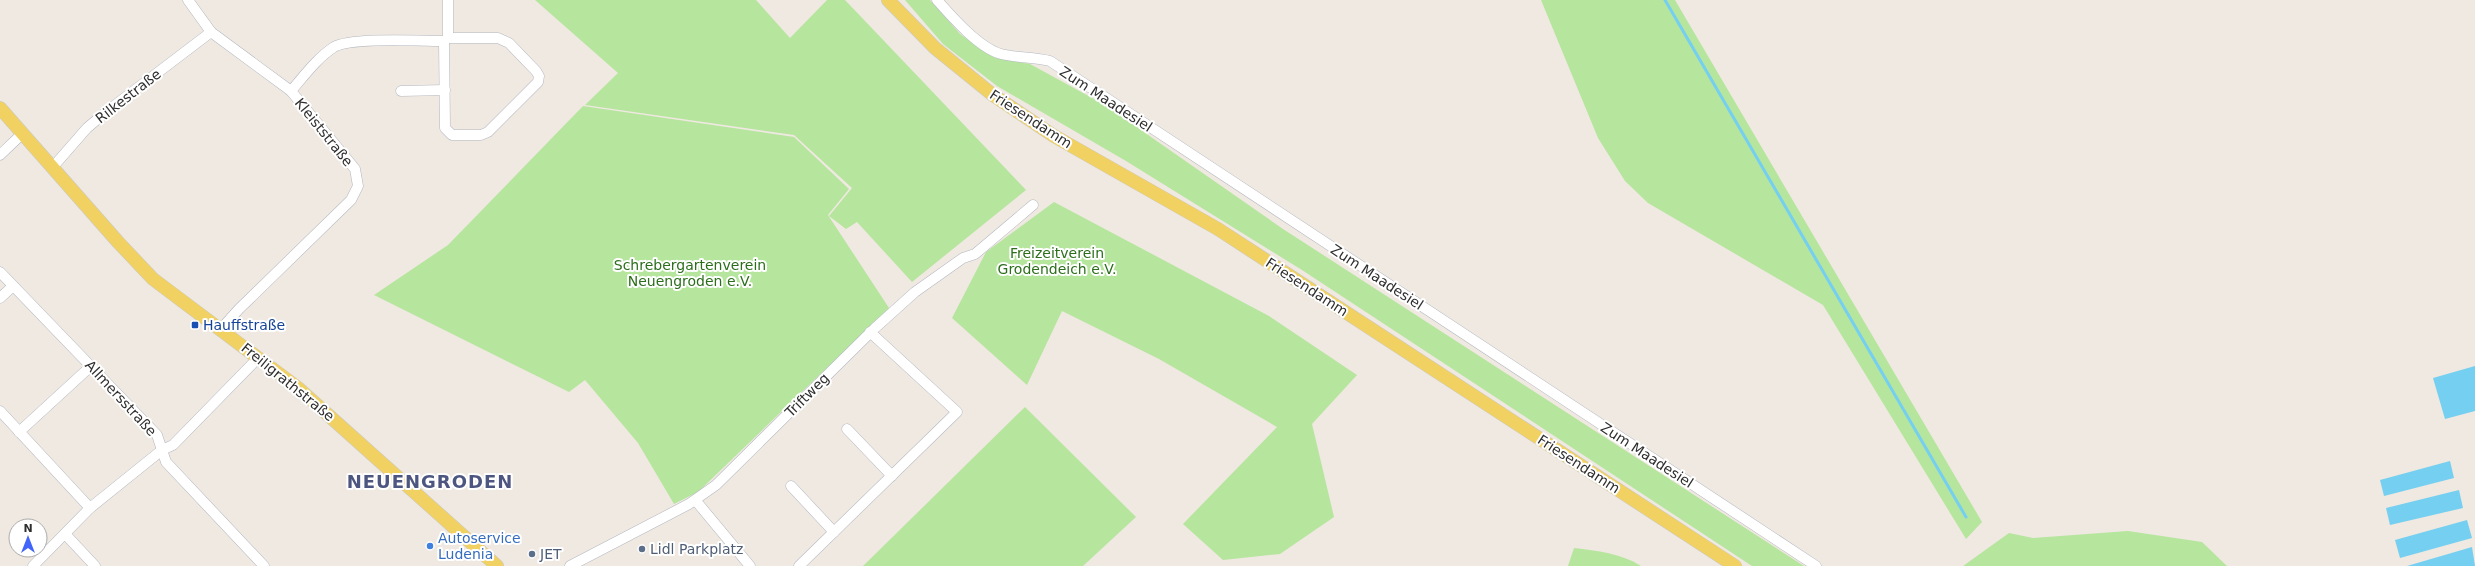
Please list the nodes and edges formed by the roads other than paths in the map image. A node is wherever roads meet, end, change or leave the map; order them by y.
1 (188, 0) edge
2 (448, 0) edge
3 (888, 0) edge
4 (937, 0) edge
5 (211, 32) junction
6 (446, 40) junction
7 (445, 90) junction
8 (291, 91) junction
9 (401, 91) dead end
10 (0, 108) edge
11 (22, 134) junction
12 (0, 155) edge
13 (52, 168) junction
14 (1033, 205) dead end
15 (0, 272) edge
16 (13, 286) junction
17 (0, 298) edge
18 (221, 329) junction
19 (870, 332) junction
20 (259, 357) junction
21 (91, 366) junction
22 (0, 411) edge
23 (847, 429) dead end
24 (19, 432) junction
25 (162, 450) junction
26 (892, 476) junction
27 (791, 486) dead end
28 (696, 501) junction
29 (90, 508) junction
30 (834, 532) junction
31 (66, 535) junction
32 (33, 566) edge
33 (95, 566) edge
34 (264, 566) edge
35 (498, 566) edge
36 (570, 566) edge
37 (750, 566) edge
38 (799, 566) edge
39 (1735, 566) edge
40 (1816, 566) edge

1 - 5 street, Kleiststraße
2 - 6 street
3 - 39 main road, Friesendamm
4 - 40 street, Zum Maadesiel
5 - 8 street, Kleiststraße
5 - 13 street, Rilkestraße
6 - 7 street
6 - 7 street
6 - 8 street
7 - 9 street
8 - 18 street, Kleiststraße
10 - 11 main road, Freiligrathstraße
11 - 12 street
11 - 13 main road, Freiligrathstraße
13 - 18 main road, Freiligrathstraße
14 - 19 street, Triftweg
15 - 16 street, Allmersstraße
16 - 17 street
16 - 21 street, Allmersstraße
18 - 20 main road, Freiligrathstraße
19 - 26 street
19 - 28 street, Triftweg
20 - 25 street
20 - 35 main road, Freiligrathstraße
21 - 24 street
21 - 25 street, Allmersstraße
22 - 24 street
23 - 26 street
24 - 29 street
25 - 29 street
25 - 34 street, Allmersstraße
26 - 30 street
27 - 30 street
28 - 36 street, Triftweg
28 - 37 street
29 - 31 street
30 - 38 street
31 - 32 street
31 - 33 street

